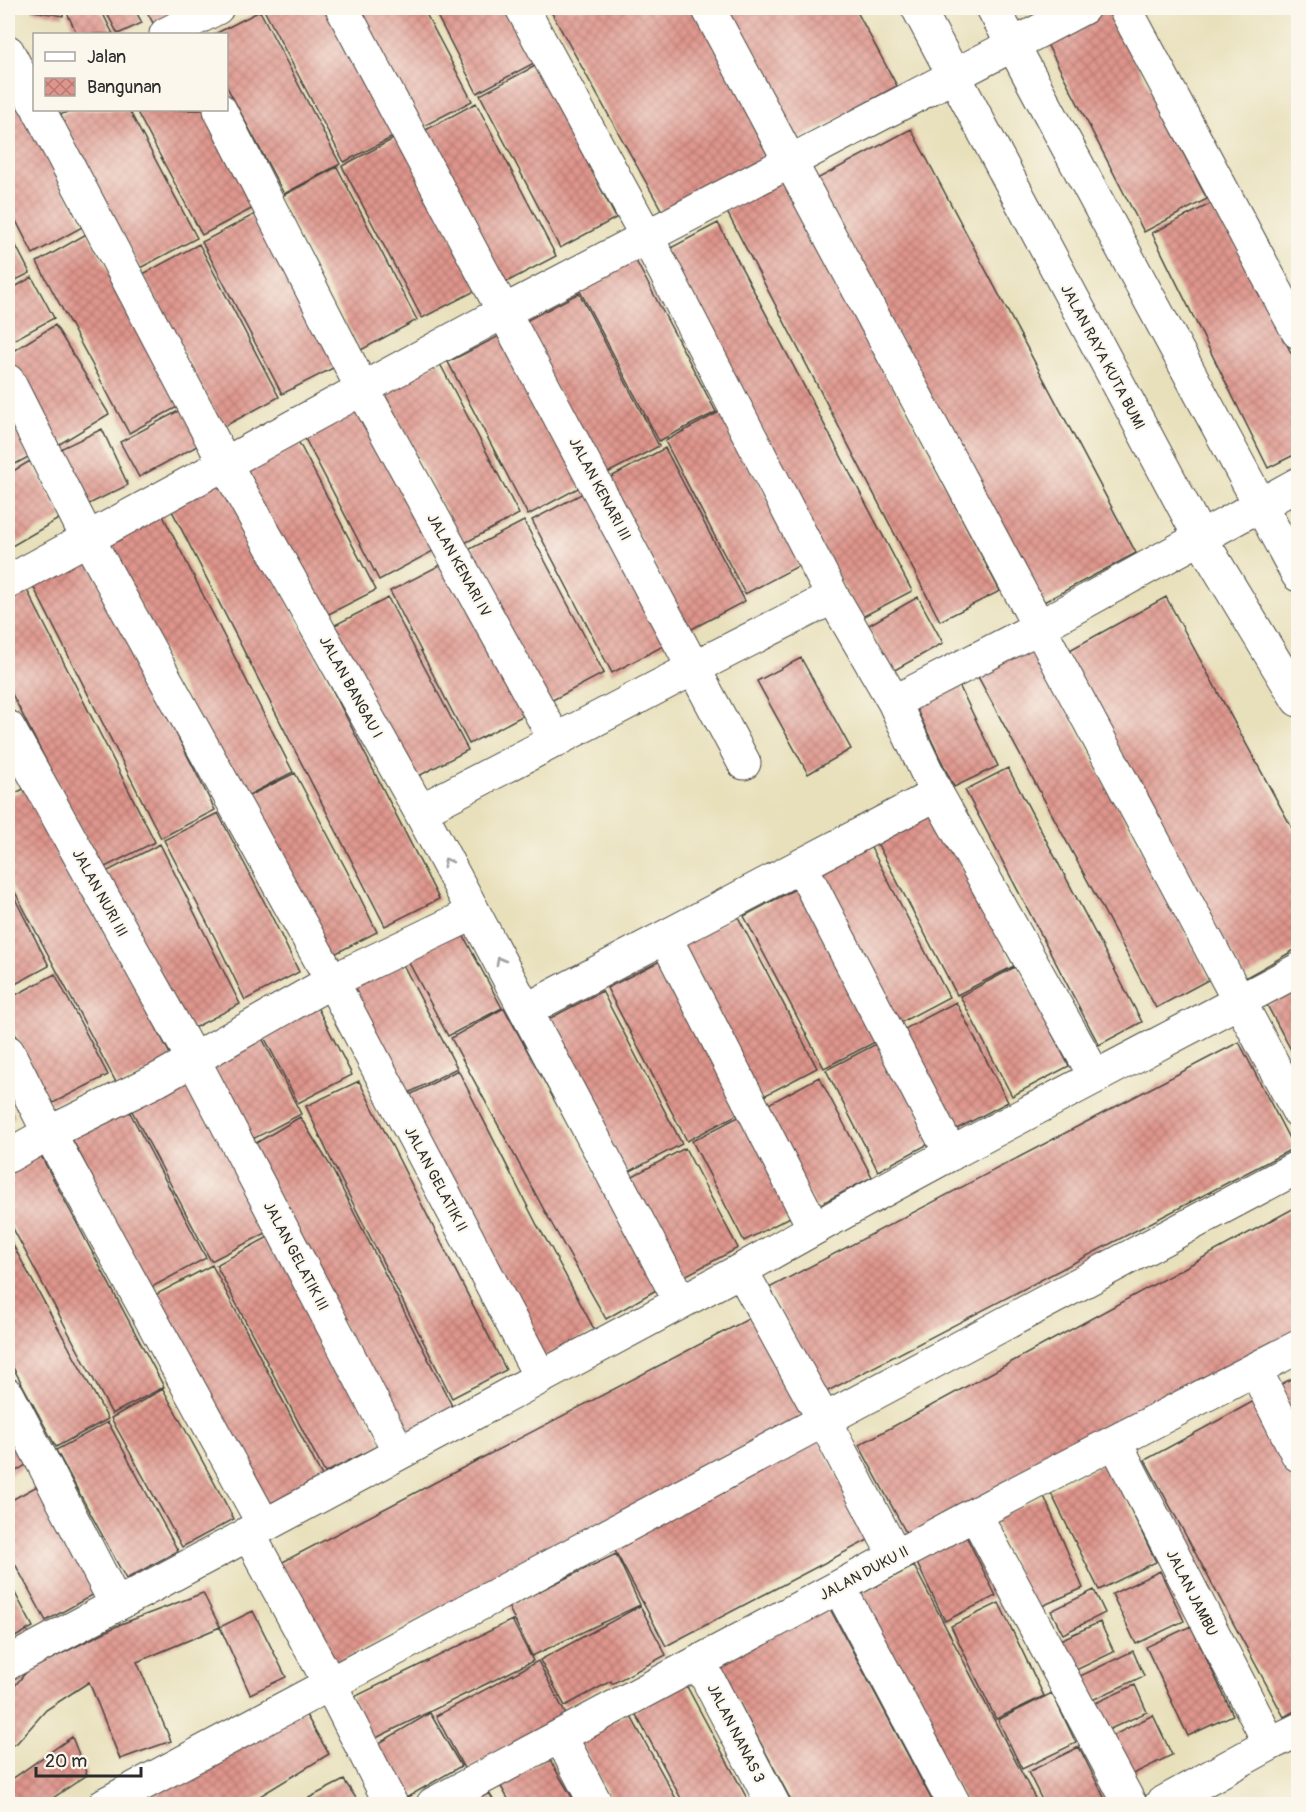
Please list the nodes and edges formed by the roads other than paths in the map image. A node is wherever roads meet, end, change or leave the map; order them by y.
1 (217, 8) edge
2 (342, 8) edge
3 (522, 8) edge
4 (708, 8) edge
5 (918, 8) edge
6 (993, 8) edge
7 (1083, 8) edge
8 (1125, 8) edge
9 (175, 32) edge
10 (1012, 45) junction
11 (8, 52) edge
12 (954, 75) junction
13 (33, 100) edge
14 (40, 111) edge
15 (221, 111) edge
16 (791, 161) junction
17 (647, 237) junction
18 (505, 311) junction
19 (1299, 332) edge
20 (8, 381) edge
21 (363, 390) junction
22 (225, 462) junction
23 (1299, 484) edge
24 (1260, 506) junction
25 (87, 537) junction
26 (1201, 539) junction
27 (1299, 575) edge
28 (8, 582) edge
29 (833, 597) junction
30 (1038, 627) junction
31 (694, 668) junction
32 (1299, 700) edge
33 (894, 702) junction
34 (8, 727) edge
35 (556, 741) junction
36 (744, 763) dead end
37 (16, 766) edge
38 (937, 794) junction
39 (420, 812) junction
40 (801, 866) junction
41 (474, 913) junction
42 (665, 937) junction
43 (1299, 970) edge
44 (332, 981) junction
45 (1239, 1001) junction
46 (526, 1010) junction
47 (8, 1052) edge
48 (193, 1059) junction
49 (1095, 1076) junction
50 (1299, 1111) edge
51 (49, 1132) junction
52 (951, 1154) junction
53 (8, 1156) edge
54 (1299, 1167) edge
55 (814, 1228) junction
56 (741, 1270) junction
57 (680, 1301) junction
58 (1299, 1347) edge
59 (1256, 1369) junction
60 (540, 1376) junction
61 (8, 1395) edge
62 (824, 1420) junction
63 (1115, 1442) junction
64 (399, 1452) junction
65 (1299, 1455) edge
66 (975, 1514) junction
67 (256, 1529) junction
68 (895, 1556) junction
69 (839, 1587) junction
70 (116, 1604) junction
71 (699, 1662) junction
72 (8, 1663) edge
73 (330, 1684) junction
74 (561, 1736) junction
75 (1284, 1737) edge
76 (105, 1804) edge
77 (391, 1804) edge
78 (433, 1804) edge
79 (596, 1804) edge
80 (773, 1804) edge
81 (954, 1804) edge
82 (1130, 1804) edge
83 (1161, 1804) edge

1 - 9 street
2 - 18 street, JALAN KENARI III
3 - 17 street
4 - 16 street
5 - 12 street, JALAN RAYA KUTA BUMI
6 - 10 street
7 - 10 street
8 - 19 street
10 - 12 street
10 - 24 street
11 - 13 street
12 - 16 street
12 - 26 street, JALAN RAYA KUTA BUMI
14 - 22 street, JALAN BANGAU I
15 - 21 street, JALAN KENARI IV
16 - 17 street
16 - 30 street
17 - 18 street
17 - 29 street
18 - 21 street
18 - 31 street, JALAN KENARI III
20 - 25 street, JALAN GELATIK II
21 - 22 street
21 - 35 street, JALAN KENARI IV
22 - 25 street
22 - 39 street, JALAN BANGAU I
23 - 24 street
24 - 26 street
24 - 27 street
25 - 28 street
25 - 44 street, JALAN GELATIK II
26 - 30 street
26 - 32 street, JALAN RAYA KUTA BUMI
29 - 31 street
29 - 33 street
30 - 33 street
30 - 45 street
31 - 35 street
31 - 36 street, JALAN KENARI III
33 - 38 street
34 - 37 street, JALAN NURI III
35 - 39 street
37 - 48 street, JALAN NURI III
38 - 40 street
38 - 49 street
41 -> 39 street, JALAN BANGAU I
40 - 42 street
40 - 52 street
41 - 44 street
46 -> 41 street, JALAN BANGAU I
42 - 46 street
42 - 55 street
43 - 45 street
44 - 48 street
44 - 60 street, JALAN GELATIK II
45 - 49 street
45 - 50 street
46 - 57 street, JALAN BANGAU I
47 - 51 street
48 - 51 street
48 - 64 street, JALAN GELATIK III
49 - 52 street
51 - 53 street
51 - 67 street
52 - 55 street
54 - 62 street
55 - 56 street
56 - 57 street
56 - 62 street
57 - 60 street
58 - 59 street, JALAN DUKU II
59 - 63 street, JALAN DUKU II
59 - 65 street
60 - 64 street
61 - 70 street
62 - 68 street
62 - 73 street
63 - 66 street, JALAN DUKU II
63 - 75 street, JALAN JAMBU
64 - 67 street
66 - 68 street, JALAN DUKU II
66 - 82 street
67 - 70 street
67 - 73 street
68 - 69 street, JALAN DUKU II
69 - 71 street, JALAN DUKU II
69 - 81 street
70 - 72 street
71 - 74 street, JALAN DUKU II
71 - 80 street, JALAN NANAS 3
73 - 76 street
73 - 77 street
74 - 78 street, JALAN DUKU II
74 - 79 street
75 - 83 street

